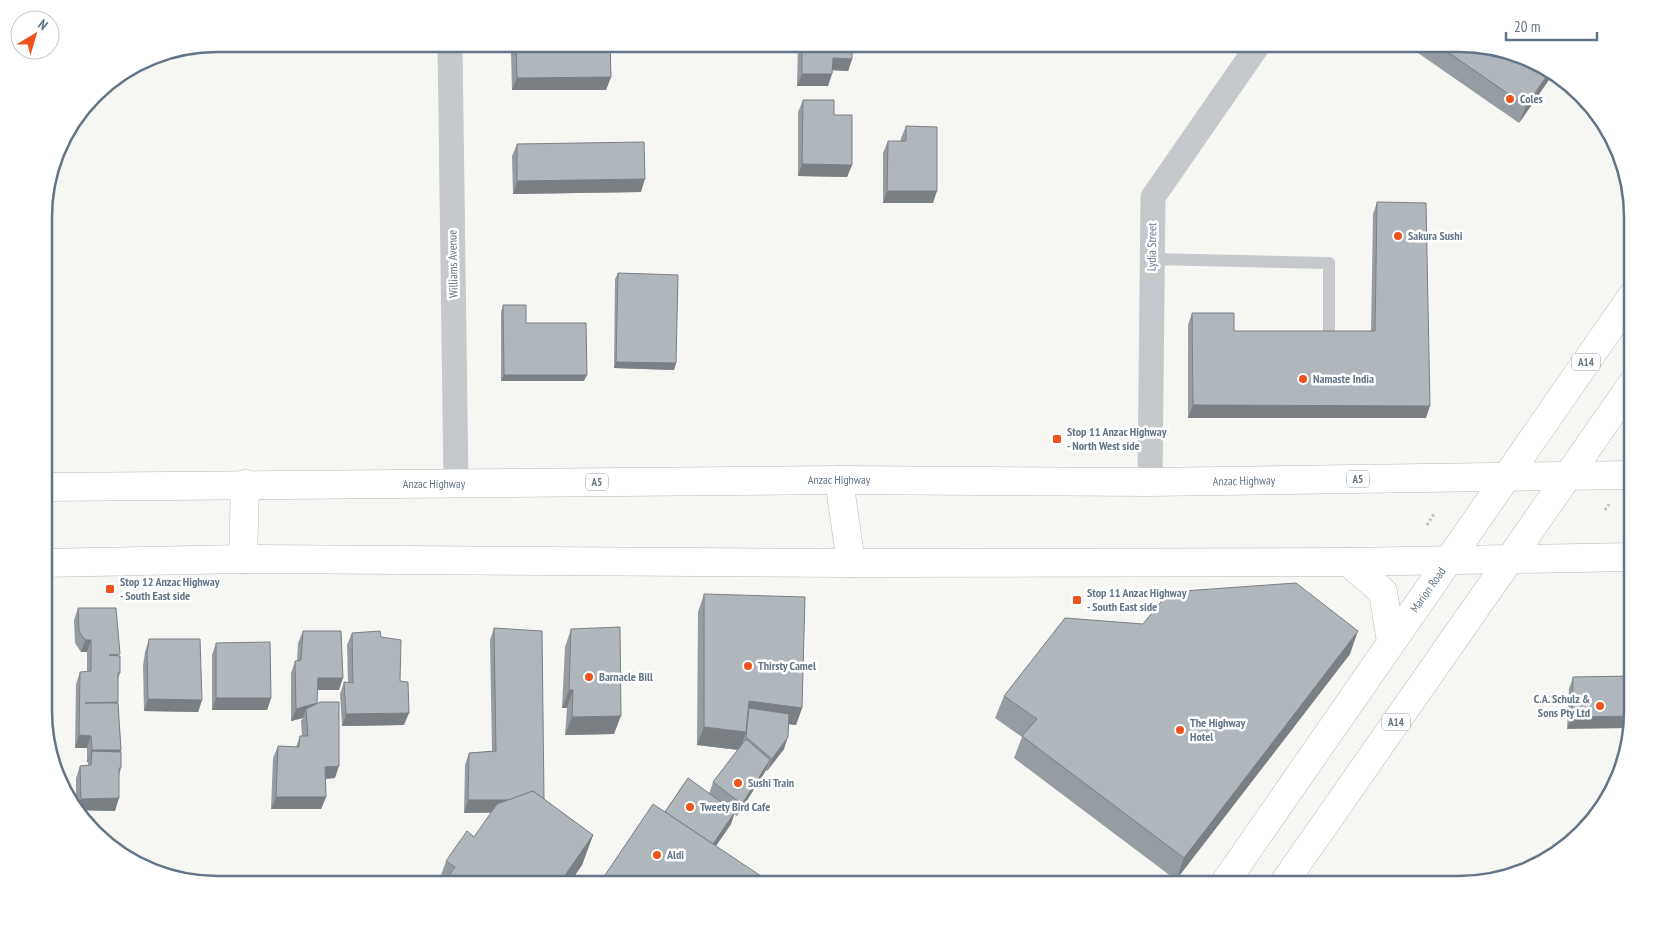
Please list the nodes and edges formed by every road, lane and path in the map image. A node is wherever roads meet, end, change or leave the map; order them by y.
1 (1253, 52) edge
2 (450, 53) edge
3 (1152, 259) junction
4 (1624, 307) edge
5 (1329, 338) edge
6 (1624, 395) edge
7 (1568, 475) junction
8 (1624, 475) edge
9 (1506, 477) junction
10 (839, 480) junction
11 (1150, 482) junction
12 (245, 484) junction
13 (456, 484) junction
14 (52, 487) edge
15 (1434, 514) dead end
16 (1427, 525) dead end
17 (1624, 558) edge
18 (243, 559) junction
19 (1509, 559) junction
20 (1448, 560) junction
21 (1348, 562) junction
22 (52, 563) edge
23 (851, 563) junction
24 (1391, 642) junction
25 (1230, 875) edge
26 (1289, 875) edge

1 - 3 street, Lydia Street
2 - 13 street, Williams Avenue
3 - 5 lane
3 - 11 street, Lydia Street
4 - 9 main road, Marion Road / A14
6 - 7 main road, A14
7 - 8 main road, Anzac Highway / A5
7 - 9 main road, Anzac Highway / A5
7 - 19 main road, A14
9 - 11 main road, Anzac Highway / A5
9 - 20 main road, Marion Road / A14
10 - 11 main road, Anzac Highway / A5
10 - 13 main road, Anzac Highway / A5
10 - 23 main road
12 - 13 main road, Anzac Highway / A5
12 - 14 main road, Anzac Highway / A5
12 - 18 main road
15 - 16 path
17 - 19 main road
18 - 22 main road
18 - 23 main road
19 - 20 main road
19 - 26 main road, A14
20 - 21 main road
20 - 24 main road, Marion Road / A14
21 - 23 main road
21 - 24 main road
24 - 25 main road, Marion Road / A14

